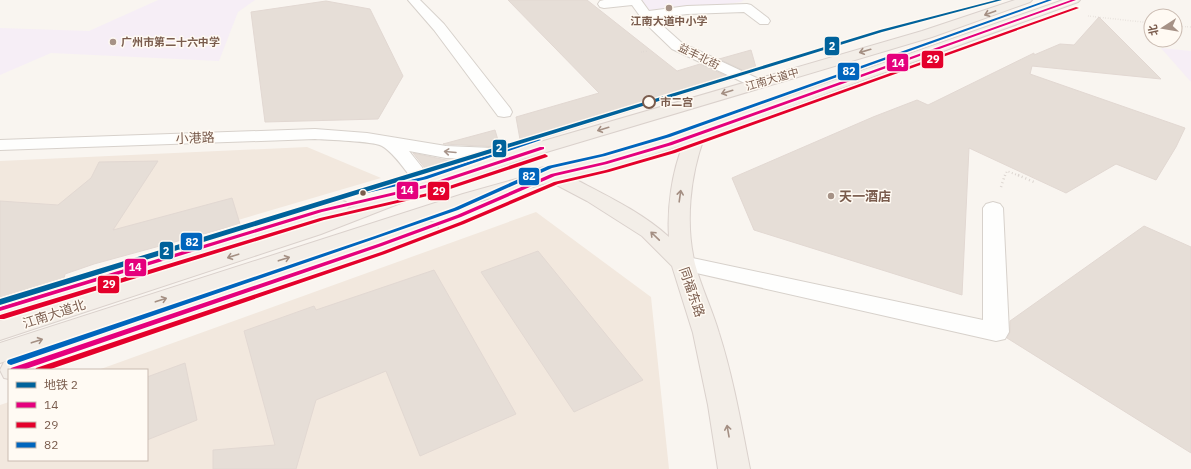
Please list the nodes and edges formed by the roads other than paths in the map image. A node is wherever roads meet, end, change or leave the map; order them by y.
1 (414, 0) edge
2 (636, 0) edge
3 (1026, 0) edge
4 (1074, 0) edge
5 (604, 4) dead end
6 (646, 15) junction
7 (764, 21) dead end
8 (756, 83) junction
9 (504, 112) dead end
10 (696, 135) junction
11 (389, 143) junction
12 (0, 145) edge
13 (516, 155) junction
14 (553, 175) junction
15 (428, 186) junction
16 (993, 208) road end
17 (683, 263) junction
18 (0, 309) edge
19 (0, 331) edge
20 (0, 353) edge
21 (17, 369) edge
22 (734, 469) edge

1 - 9 street
2 - 5 street
2 - 6 street, 益丰北街
3 -> 8 main road, 江南大道中
4 - 10 main road, 江南大道中
6 - 7 street
6 - 8 street, 益丰北街
8 -> 13 main road, 江南大道中
10 - 14 main road, 江南大道中
17 -> 10 main road
11 - 12 street, 小港路
13 -> 11 street, 小港路
11 - 15 street
13 - 14 main road, 同福东路
13 - 15 main road, 江南大道北
17 -> 14 main road, 同福东路
20 -> 14 main road, 江南大道北
14 - 21 main road
15 - 18 main road
15 -> 19 main road, 江南大道北
16 - 17 street
22 -> 17 main road, 同福东路

